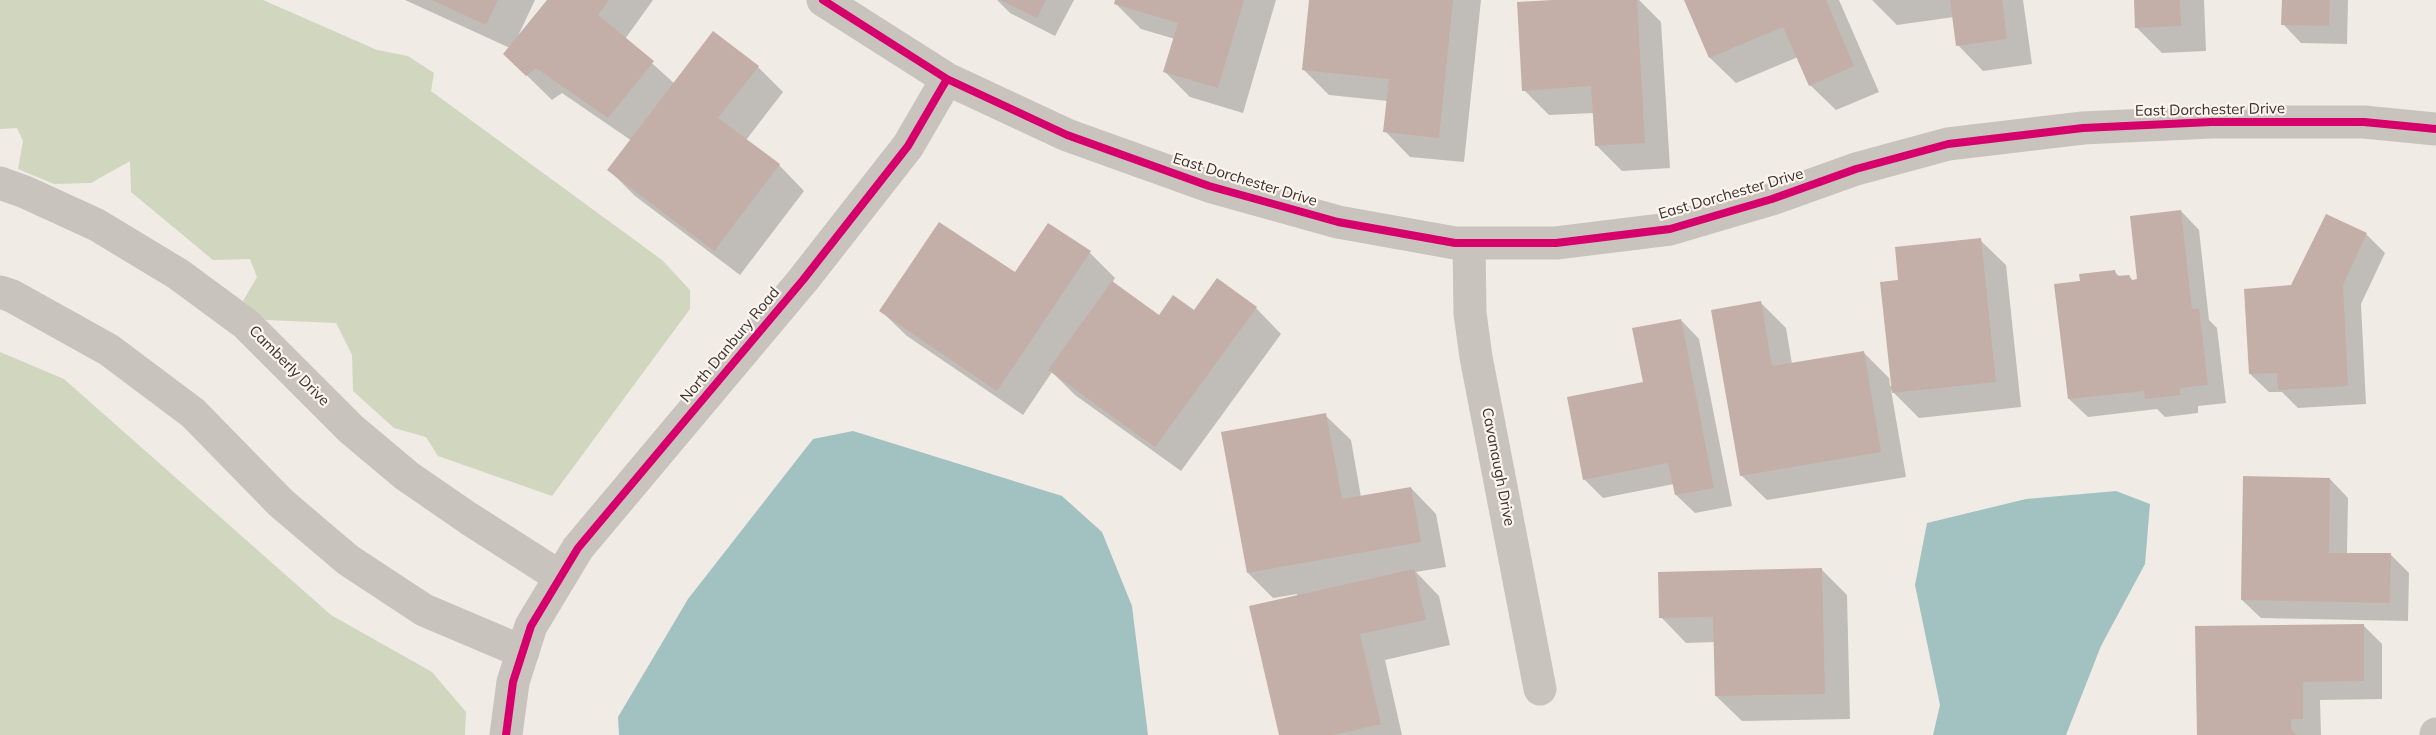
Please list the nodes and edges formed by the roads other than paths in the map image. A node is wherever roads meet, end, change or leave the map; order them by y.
1 (823, 0) edge
2 (947, 79) junction
3 (2436, 129) edge
4 (0, 183) edge
5 (1469, 243) junction
6 (0, 292) edge
7 (560, 577) junction
8 (527, 639) junction
9 (1540, 689) dead end
10 (506, 735) edge

1 - 2 street, East Dorchester Drive
2 - 5 street, East Dorchester Drive
2 - 7 street, North Danbury Road
3 - 5 street, East Dorchester Drive
4 - 7 street, Camberly Drive
5 - 9 street, Cavanaugh Drive
6 - 8 street
7 - 8 street, North Danbury Road
8 - 10 street, North Danbury Road

